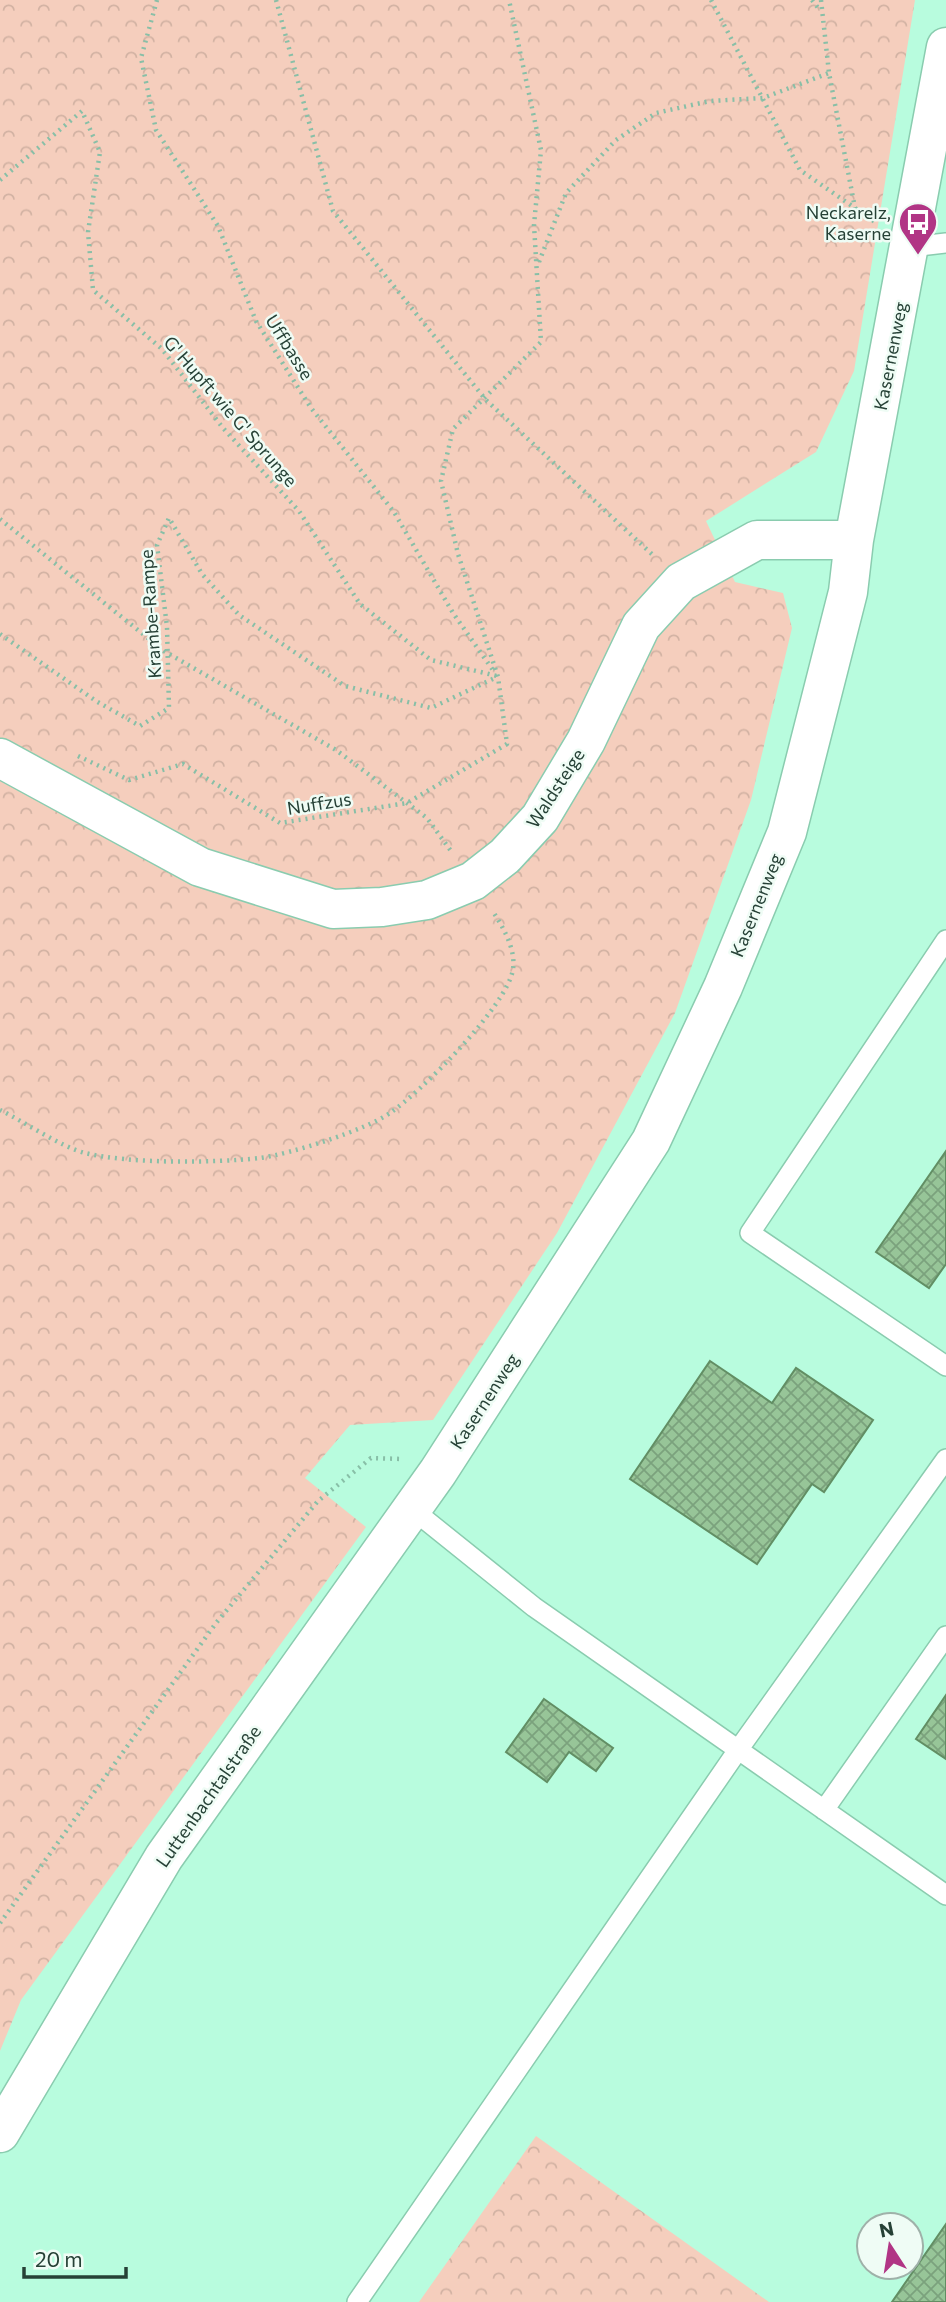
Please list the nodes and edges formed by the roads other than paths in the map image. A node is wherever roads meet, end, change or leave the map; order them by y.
1 (946, 47) edge
2 (921, 254) edge
3 (854, 540) junction
4 (0, 758) edge
5 (946, 940) edge
6 (946, 1366) edge
7 (946, 1459) edge
8 (438, 1472) joint
9 (412, 1509) junction
10 (946, 1636) edge
11 (738, 1750) junction
12 (824, 1810) junction
13 (946, 1895) edge
14 (0, 2133) edge
15 (357, 2302) edge

1 - 2 street, Kasernenweg
2 - 3 street, Kasernenweg
3 - 4 street, Waldsteige
3 - 8 street, Kasernenweg
5 - 6 lane
7 - 11 lane
8 - 9 street, Luttenbachtalstraße
9 - 11 lane
9 - 14 street, Luttenbachtalstraße
10 - 12 lane
11 - 12 lane
11 - 15 lane
12 - 13 lane

